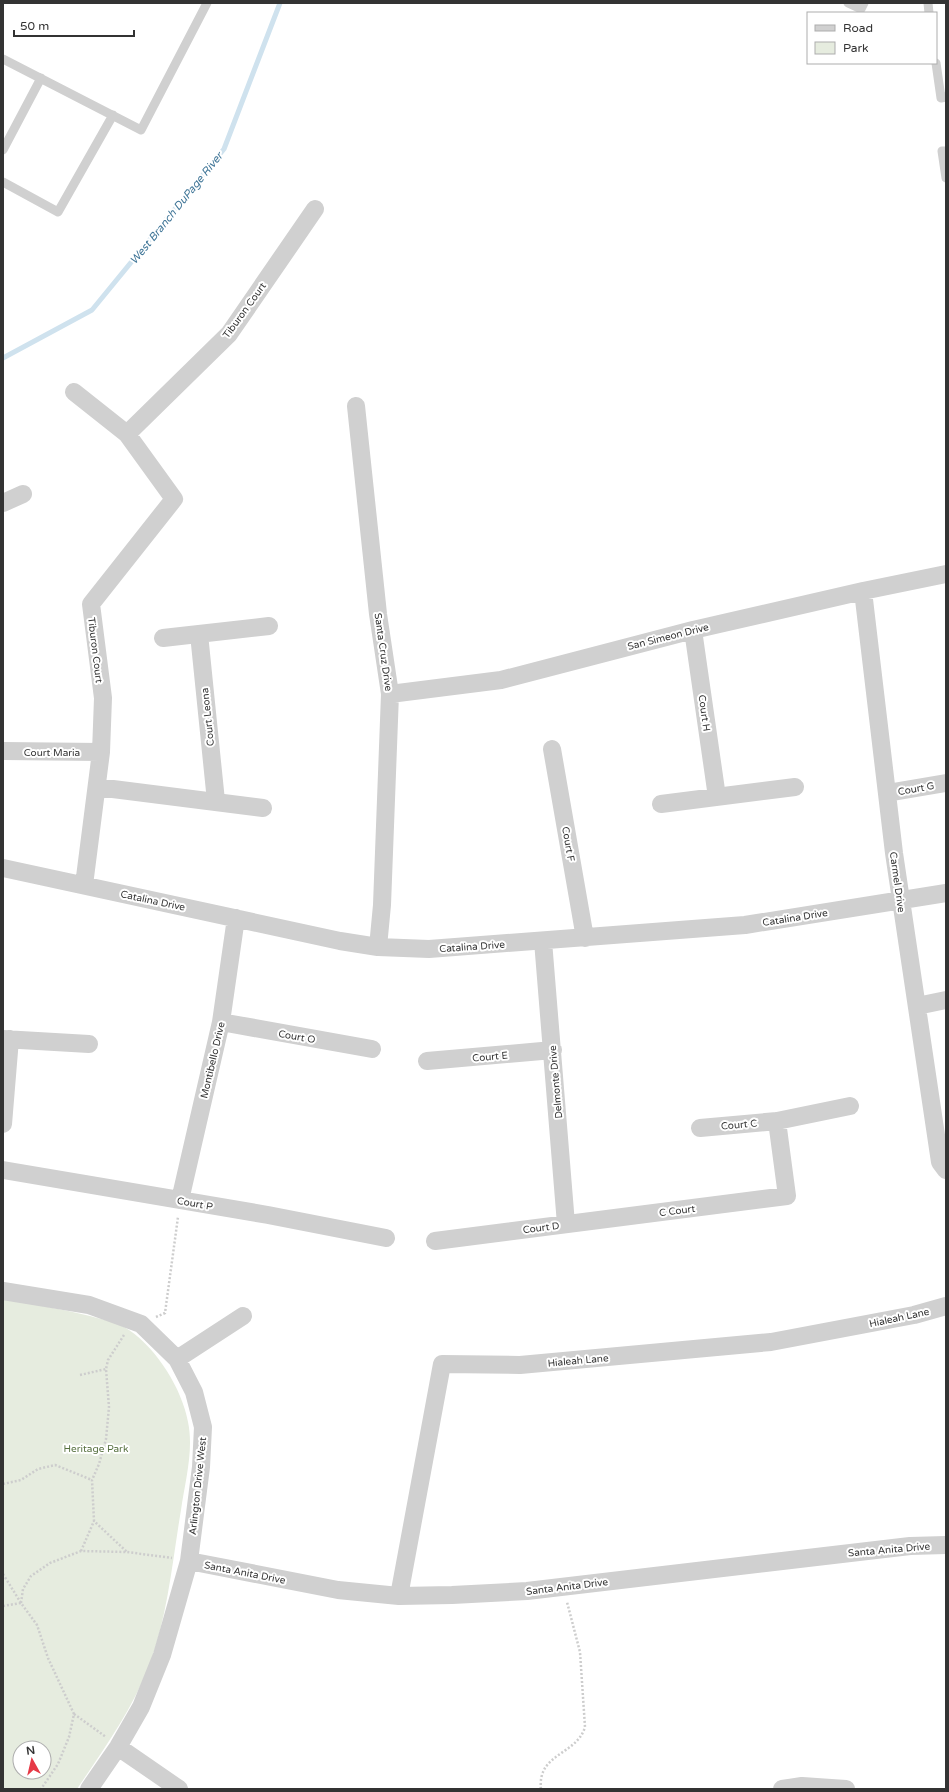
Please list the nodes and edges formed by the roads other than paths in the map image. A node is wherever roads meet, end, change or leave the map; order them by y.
1 (207, 3) edge
2 (848, 3) edge
3 (864, 3) edge
4 (3, 59) edge
5 (936, 64) edge
6 (41, 78) junction
7 (946, 97) edge
8 (113, 115) junction
9 (3, 150) edge
10 (946, 150) edge
11 (946, 178) edge
12 (3, 182) edge
13 (315, 209) dead end
14 (74, 392) dead end
15 (356, 406) dead end
16 (127, 434) junction
17 (23, 494) dead end
18 (3, 503) edge
19 (946, 574) edge
20 (863, 591) junction
21 (269, 626) dead end
22 (693, 630) junction
23 (199, 634) junction
24 (162, 638) dead end
25 (390, 694) junction
26 (552, 749) dead end
27 (3, 751) edge
28 (101, 752) junction
29 (946, 783) edge
30 (97, 787) junction
31 (795, 788) dead end
32 (887, 793) junction
33 (717, 797) junction
34 (216, 801) junction
35 (661, 804) dead end
36 (263, 808) dead end
37 (3, 868) edge
38 (84, 885) junction
39 (946, 893) edge
40 (901, 900) junction
41 (236, 918) junction
42 (585, 938) junction
43 (543, 941) junction
44 (378, 946) junction
45 (946, 1000) edge
46 (916, 1006) junction
47 (221, 1022) junction
48 (7, 1039) edge
49 (89, 1044) dead end
50 (372, 1049) dead end
51 (552, 1050) junction
52 (427, 1061) dead end
53 (850, 1106) dead end
54 (777, 1121) junction
55 (3, 1124) edge
56 (700, 1128) dead end
57 (3, 1170) edge
58 (946, 1170) edge
59 (180, 1200) junction
60 (566, 1224) junction
61 (386, 1238) dead end
62 (436, 1241) dead end
63 (3, 1291) edge
64 (946, 1306) edge
65 (244, 1316) dead end
66 (177, 1359) junction
67 (946, 1544) edge
68 (189, 1561) junction
69 (400, 1596) junction
70 (118, 1747) junction
71 (89, 1789) edge
72 (179, 1789) edge
73 (782, 1789) edge
74 (846, 1789) edge

1 - 8 lane
2 - 3 lane
4 - 6 lane
5 - 7 lane
6 - 8 lane
6 - 9 lane
8 - 12 lane
10 - 11 lane
13 - 16 street, Tiburon Court
14 - 16 street, Tiburon Court
15 - 25 street, Santa Cruz Drive
16 - 28 street, Tiburon Court
17 - 18 street
19 - 20 street, San Simeon Drive
20 - 22 street, San Simeon Drive
20 - 32 street, Carmel Drive
21 - 23 street
22 - 25 street, San Simeon Drive
22 - 33 street, Court H
23 - 24 street
23 - 34 street, Court Leona
25 - 44 street, Santa Cruz Drive
26 - 42 street, Court F
27 - 28 street, Court Maria
28 - 30 street, Tiburon Court
29 - 32 street, Court G
30 - 34 street
30 - 38 street, Tiburon Court
31 - 33 street
32 - 40 street, Carmel Drive
33 - 35 street
34 - 36 street
37 - 38 street, Catalina Drive
38 - 41 street, Catalina Drive
39 - 40 street, Catalina Drive
40 - 42 street, Catalina Drive
40 - 46 street, Carmel Drive
41 - 44 street, Catalina Drive
41 - 47 street, Montibello Drive
42 - 43 street, Catalina Drive
43 - 44 street, Catalina Drive
43 - 51 street, Delmonte Drive
45 - 46 street
46 - 58 street, Carmel Drive
47 - 50 street, Court O
47 - 59 street, Montibello Drive
48 - 49 street
48 - 55 street
51 - 52 street, Court E
51 - 60 street, Delmonte Drive
53 - 54 street, Court C
54 - 56 street, Court C
54 - 60 street, C Court
57 - 59 street, Court P
59 - 61 street, Court P
60 - 62 street, Court D
63 - 66 street, Arlington Drive West
64 - 69 street, Hialeah Lane
65 - 66 street
66 - 68 street, Arlington Drive West
67 - 69 street, Santa Anita Drive
68 - 69 street, Santa Anita Drive
68 - 70 street, Arlington Drive West
70 - 71 street, Arlington Drive West
70 - 72 street
73 - 74 street

